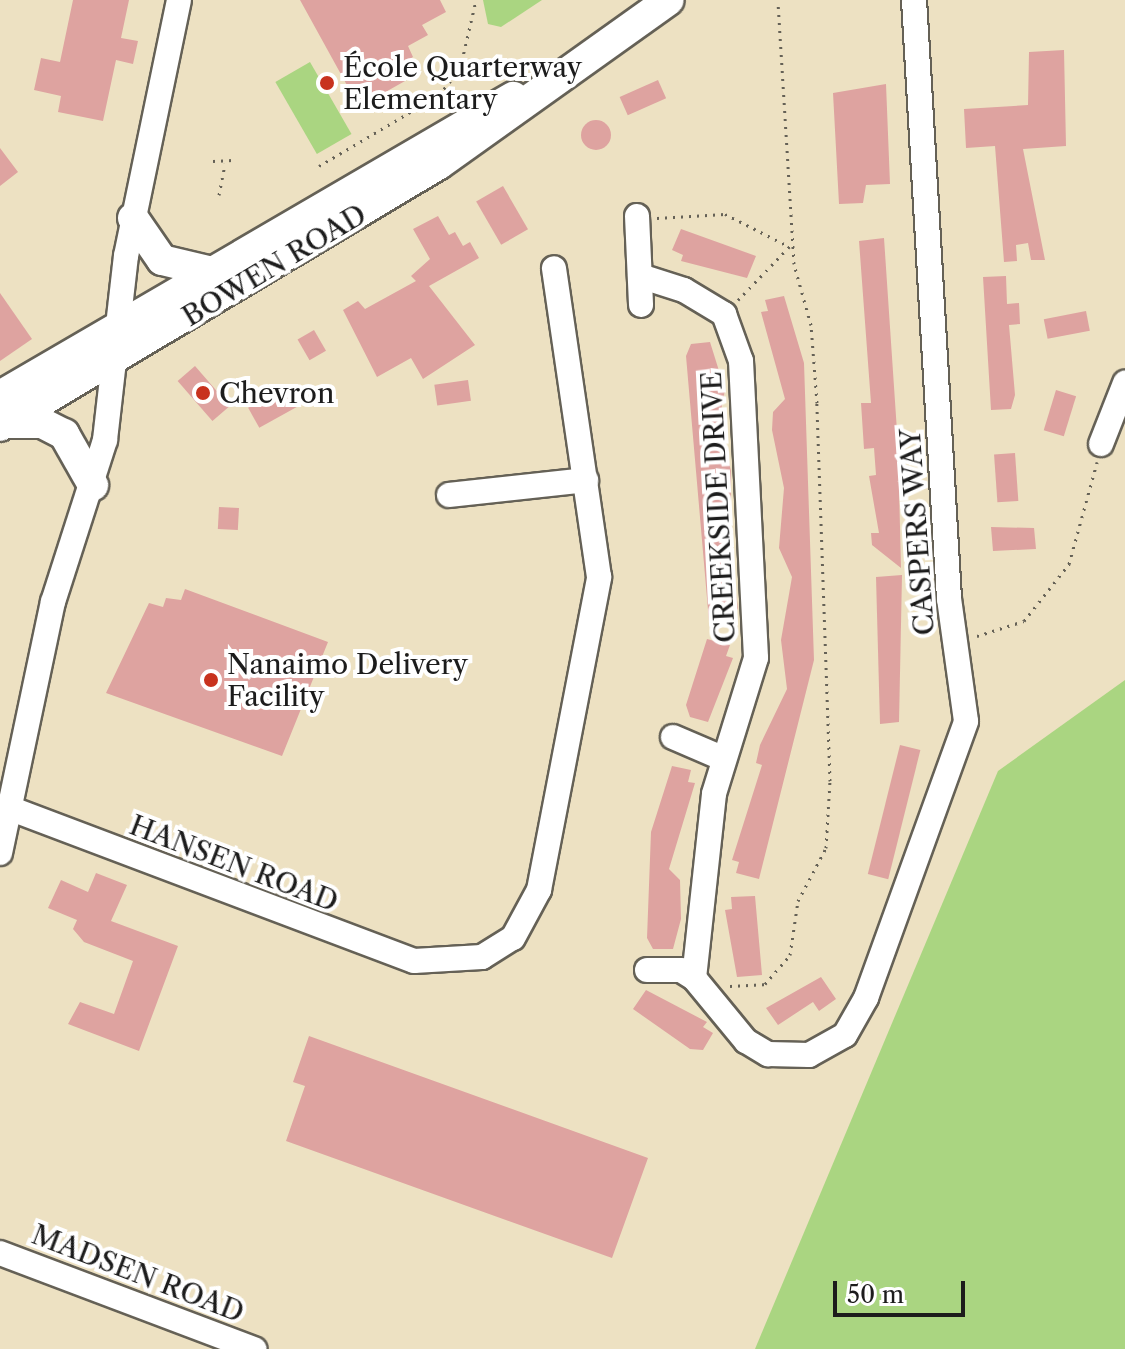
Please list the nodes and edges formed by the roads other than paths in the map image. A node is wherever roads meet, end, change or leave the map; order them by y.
1 (179, 0) edge
2 (669, 0) edge
3 (914, 0) edge
4 (537, 88) junction
5 (648, 217) road end
6 (133, 218) junction
7 (554, 268) dead end
8 (212, 272) junction
9 (640, 276) junction
10 (641, 305) dead end
11 (119, 323) junction
12 (117, 356) junction
13 (1125, 383) edge
14 (2, 415) edge
15 (1119, 416) edge
16 (1101, 444) road end
17 (586, 480) junction
18 (93, 485) junction
19 (449, 495) dead end
20 (673, 737) dead end
21 (722, 758) junction
22 (9, 808) junction
23 (0, 853) edge
24 (647, 970) dead end
25 (694, 978) junction
26 (0, 1253) edge
27 (254, 1349) edge

1 - 6 street
2 - 4 main road, BOWEN ROAD
3 - 25 street, CASPERS WAY
4 - 8 main road, BOWEN ROAD
4 - 12 main road, BOWEN ROAD
5 - 9 street
6 - 8 main road
6 - 11 street
7 - 17 street
8 - 11 main road, BOWEN ROAD
9 - 10 street
9 - 21 street, CREEKSIDE DRIVE
11 - 12 street
11 - 14 main road, BOWEN ROAD
12 - 14 main road, BOWEN ROAD
12 - 18 street
13 - 15 street
14 - 18 main road
15 - 16 street
17 - 19 street
17 - 22 street, HANSEN ROAD
18 - 22 street
20 - 21 street
21 - 25 street, CREEKSIDE DRIVE
22 - 23 street
24 - 25 street
26 - 27 street, MADSEN ROAD

